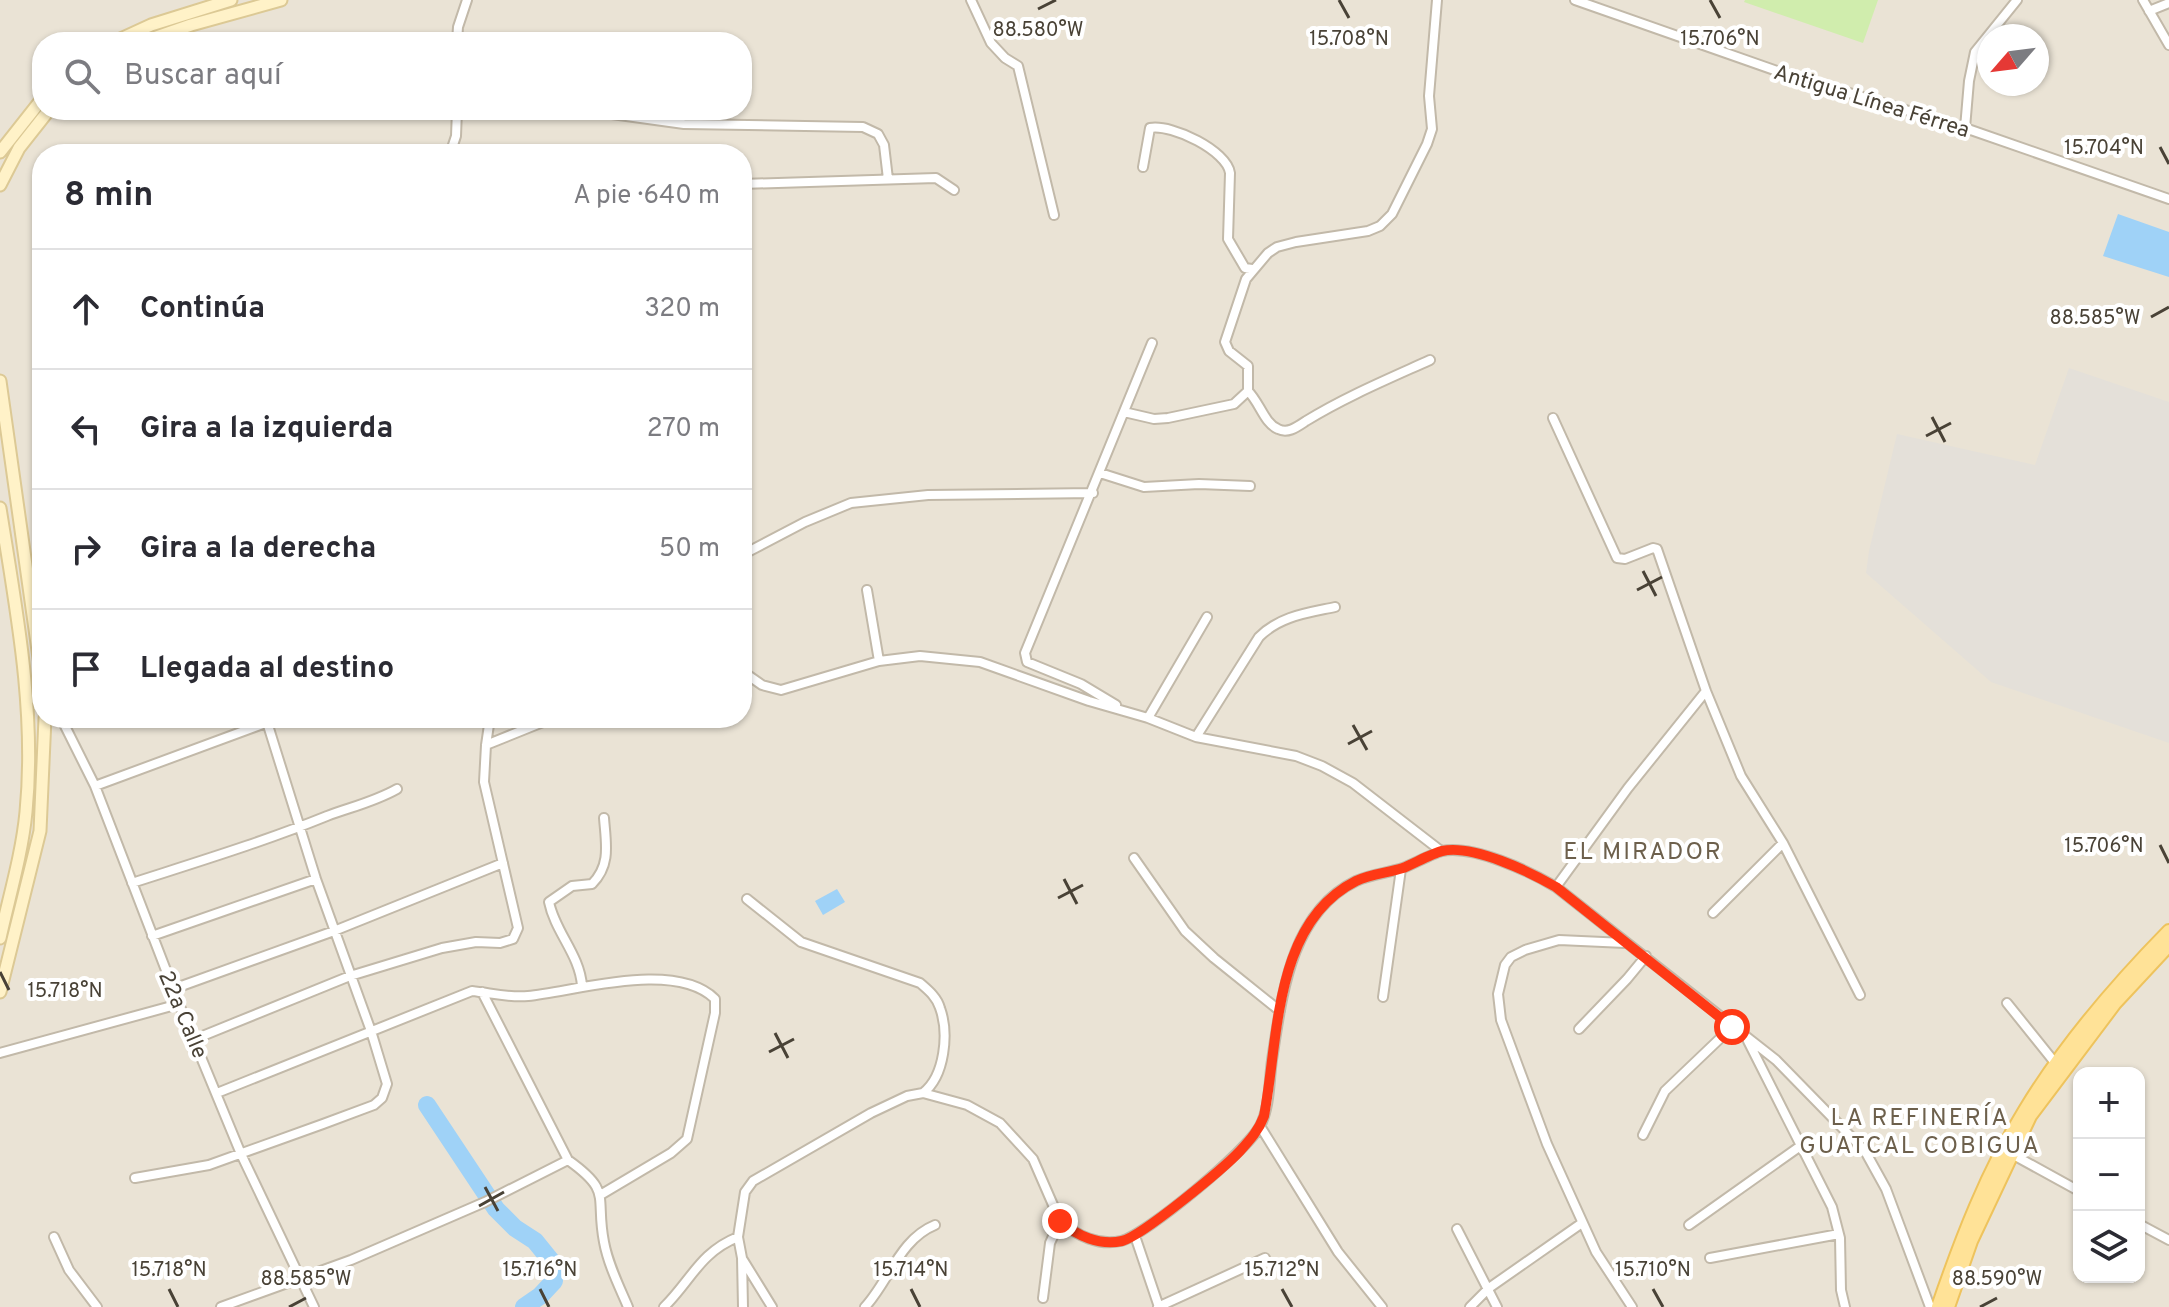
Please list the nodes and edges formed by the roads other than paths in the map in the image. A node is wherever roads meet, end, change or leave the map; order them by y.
1 (231, 0) edge
2 (281, 0) edge
3 (467, 0) edge
4 (971, 0) edge
5 (1437, 0) edge
6 (1575, 0) edge
7 (2017, 0) edge
8 (2143, 0) edge
9 (2169, 3) edge
10 (2149, 11) junction
11 (136, 32) edge
12 (171, 32) edge
13 (458, 32) edge
14 (2169, 45) edge
15 (32, 112) edge
16 (41, 120) edge
17 (457, 120) edge
18 (655, 120) edge
19 (1965, 128) junction
20 (453, 144) edge
21 (0, 152) edge
22 (1143, 167) dead end
23 (888, 179) junction
24 (752, 184) edge
25 (0, 185) edge
26 (954, 190) dead end
27 (2169, 199) edge
28 (1054, 215) dead end
29 (1252, 269) junction
30 (1152, 343) dead end
31 (1430, 360) dead end
32 (0, 381) edge
33 (1248, 391) junction
34 (1124, 412) junction
35 (1553, 418) dead end
36 (1100, 473) junction
37 (1250, 486) dead end
38 (1093, 493) junction
39 (0, 508) edge
40 (752, 550) edge
41 (867, 590) dead end
42 (32, 601) edge
43 (1335, 607) dead end
44 (1207, 617) dead end
45 (879, 661) junction
46 (752, 678) edge
47 (1706, 691) junction
48 (1128, 712) junction
49 (1148, 718) junction
50 (45, 728) edge
51 (66, 728) edge
52 (251, 728) edge
53 (269, 728) edge
54 (489, 728) edge
55 (528, 728) edge
56 (1196, 737) junction
57 (486, 745) junction
58 (95, 786) junction
59 (397, 789) dead end
60 (604, 818) dead end
61 (299, 828) junction
62 (1783, 843) junction
63 (1441, 851) junction
64 (1134, 858) dead end
65 (503, 863) junction
66 (1401, 869) junction
67 (316, 879) junction
68 (132, 883) junction
69 (1556, 887) junction
70 (747, 899) dead end
71 (1713, 913) dead end
72 (334, 931) junction
73 (2169, 931) edge
74 (152, 936) junction
75 (0, 938) edge
76 (1627, 943) junction
77 (2166, 952) edge
78 (1646, 956) junction
79 (350, 976) junction
80 (582, 986) junction
81 (173, 989) junction
82 (0, 992) edge
83 (482, 992) junction
84 (1860, 995) dead end
85 (1383, 997) dead end
86 (2007, 1003) dead end
87 (179, 1004) junction
88 (1280, 1011) junction
89 (1732, 1027) junction
90 (1579, 1029) dead end
91 (371, 1031) junction
92 (195, 1039) junction
93 (1747, 1040) junction
94 (0, 1053) edge
95 (2056, 1064) junction
96 (217, 1093) junction
97 (923, 1093) junction
98 (1260, 1126) junction
99 (1643, 1135) dead end
100 (1799, 1147) junction
101 (2008, 1152) junction
102 (241, 1154) junction
103 (568, 1160) junction
104 (135, 1178) dead end
105 (2073, 1188) edge
106 (602, 1194) junction
107 (1060, 1221) junction
108 (1582, 1223) junction
109 (935, 1225) dead end
110 (1689, 1225) dead end
111 (2145, 1227) edge
112 (1457, 1229) dead end
113 (1839, 1234) junction
114 (1135, 1236) junction
115 (54, 1237) dead end
116 (738, 1237) junction
117 (2169, 1240) edge
118 (742, 1258) junction
119 (1265, 1258) dead end
120 (1710, 1258) dead end
121 (302, 1278) junction
122 (754, 1279) junction
123 (742, 1285) junction
124 (1489, 1288) junction
125 (1043, 1298) dead end
126 (97, 1307) edge
127 (221, 1307) edge
128 (314, 1307) edge
129 (628, 1307) edge
130 (664, 1307) edge
131 (743, 1307) edge
132 (772, 1307) edge
133 (865, 1307) edge
134 (1158, 1307) edge
135 (1382, 1307) edge
136 (1470, 1307) edge
137 (1497, 1307) edge
138 (1632, 1307) edge
139 (1845, 1307) edge
140 (1930, 1307) edge
141 (1938, 1307) edge
142 (1948, 1307) edge

1 - 11 main road
2 - 12 main road
3 - 13 street
4 - 28 street
5 - 29 street
6 - 19 street, Antigua Línea Férrea
7 - 19 street
8 - 10 street
9 - 10 street
10 - 14 street
15 - 21 main road
16 - 25 main road
17 - 20 street
18 - 23 street
19 - 27 street, Antigua Línea Férrea
22 - 29 street
23 - 24 street
23 - 26 street
29 - 33 street
30 - 34 street
31 - 33 street
32 - 42 main road
33 - 34 street
34 - 36 street
35 - 47 street
36 - 37 street
36 - 38 street
38 - 40 street
38 - 48 street
39 - 75 main road
41 - 45 street
43 - 56 street
44 - 49 street
45 - 46 street
45 - 48 street
47 - 62 street
47 - 69 street
48 - 49 street
49 - 56 street
50 - 82 main road
51 - 58 street, 22a Calle
52 - 58 street
53 - 61 street
54 - 57 street
55 - 57 street
56 - 63 street
57 - 65 street
58 - 68 street, 22a Calle
59 - 61 street
60 - 80 street
61 - 67 street
61 - 68 street
62 - 71 street
62 - 84 street
63 - 66 street
63 - 69 street
64 - 88 street
65 - 72 street
65 - 79 street
66 - 85 street
66 - 88 street
67 - 72 street
67 - 74 street
68 - 74 street, 22a Calle
69 - 76 street
70 - 97 street
72 - 79 street
72 - 81 street
73 - 95 main road
74 - 81 street, 22a Calle
76 - 78 street
76 - 108 street
77 - 101 main road
78 - 89 street
78 - 90 street
79 - 91 street
79 - 92 street
80 - 83 street
80 - 106 street
81 - 87 street, 22a Calle
83 - 91 street
83 - 103 street
86 - 95 street
87 - 92 street, 22a Calle
87 - 94 street
88 - 98 street
89 - 93 street
89 - 99 street
91 - 96 street
91 - 102 street
92 - 96 street, 22a Calle
93 - 100 street
93 - 140 street
95 - 101 main road
96 - 102 street, 22a Calle
97 - 107 street
97 - 116 street
98 - 114 street
98 - 135 street
100 - 110 street
100 - 113 street
101 - 105 street
101 - 141 main road
101 - 142 main road
102 - 104 street
102 - 121 street, 22a Calle
103 - 106 street
103 - 121 street
106 - 129 street
107 - 114 street
107 - 125 street
108 - 124 street
108 - 138 street
109 - 133 street
111 - 117 street
112 - 124 street
113 - 120 street
113 - 139 street
114 - 134 street
115 - 126 street
116 - 118 street
116 - 130 street
118 - 122 street
118 - 123 street
119 - 134 street
121 - 127 street
121 - 128 street, 22a Calle
122 - 123 street
122 - 132 street
123 - 131 street
124 - 136 street
124 - 137 street

